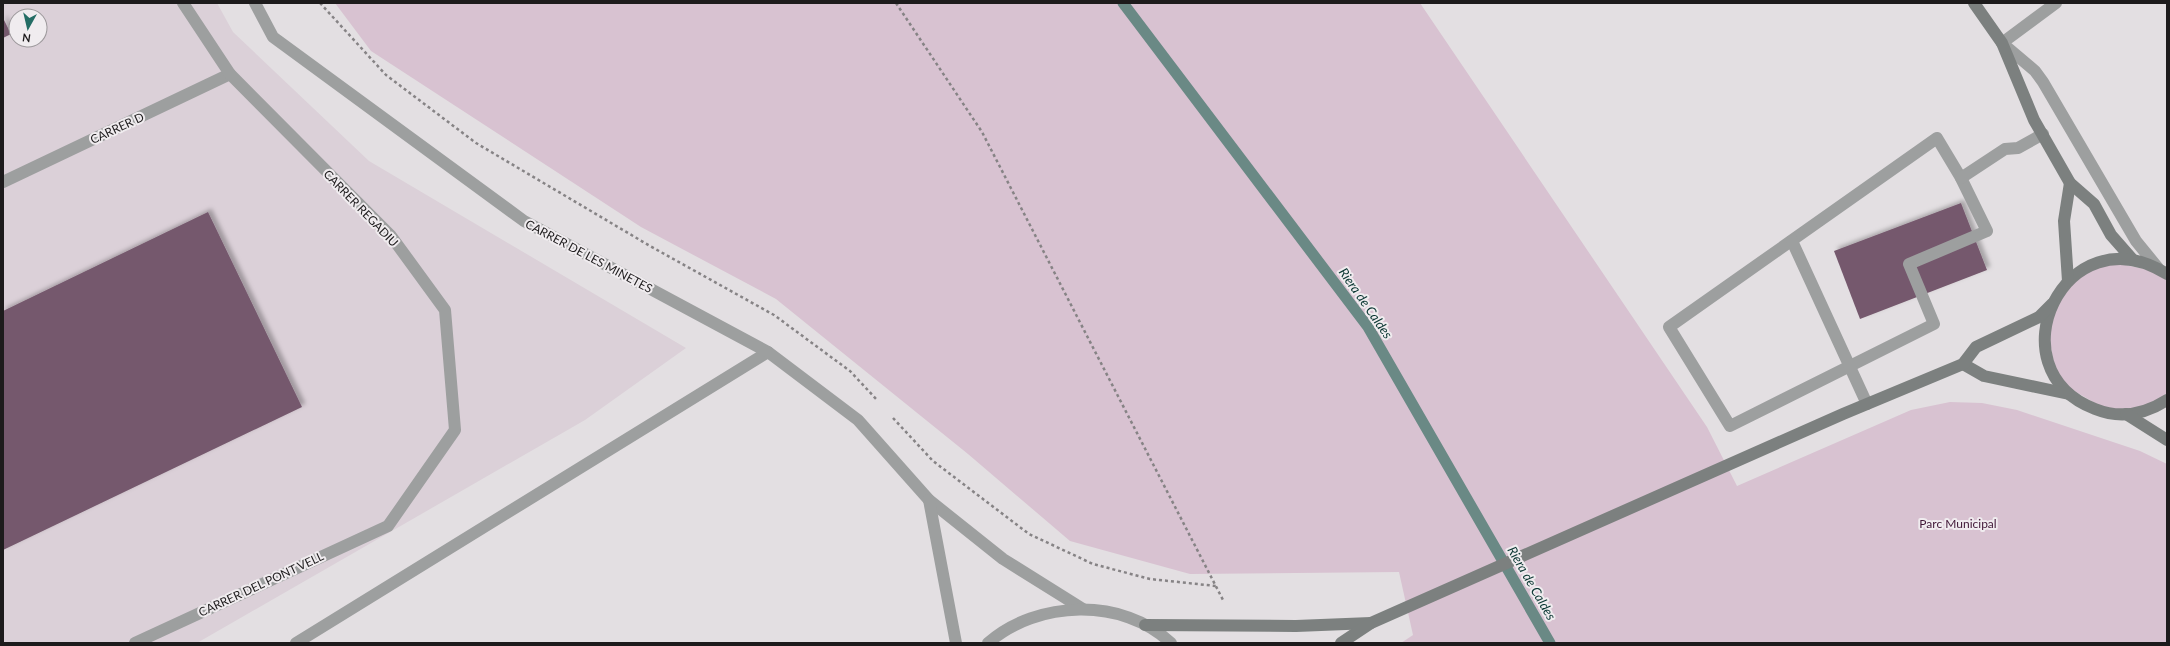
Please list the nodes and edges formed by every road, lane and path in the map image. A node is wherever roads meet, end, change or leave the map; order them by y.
1 (183, 3) edge
2 (255, 3) edge
3 (896, 3) edge
4 (1974, 3) edge
5 (2056, 3) edge
6 (2002, 43) junction
7 (230, 74) junction
8 (2043, 134) junction
9 (1960, 178) junction
10 (3, 182) edge
11 (2070, 183) junction
12 (1792, 241) junction
13 (2133, 260) junction
14 (2162, 271) edge
15 (2068, 281) junction
16 (2052, 304) junction
17 (768, 352) junction
18 (1964, 364) junction
19 (1849, 365) junction
20 (2069, 394) junction
21 (2167, 400) edge
22 (1867, 404) junction
23 (2126, 414) junction
24 (2167, 440) edge
25 (929, 500) junction
26 (388, 526) joint
27 (1083, 609) junction
28 (1371, 623) junction
29 (1145, 625) junction
30 (1235, 626) junction
31 (135, 643) edge
32 (296, 643) edge
33 (956, 643) edge
34 (988, 643) edge
35 (1171, 643) edge
36 (1341, 643) edge

1 - 7 street, CARRER REGADIU
2 - 17 street, CARRER DE LES MINETES
3 - 30 path
4 - 6 street
5 - 6 street
6 - 8 street
6 - 14 street
7 - 10 street, CARRER D
7 - 26 street, CARRER REGADIU
8 - 9 street
8 - 11 street
9 - 12 street
9 - 19 street
11 - 13 street
11 - 15 street
12 - 19 street
12 - 19 street
13 - 14 street
13 - 15 street
15 - 16 street
16 - 18 street
16 - 20 street
17 - 25 street, CARRER DE LES MINETES
17 - 32 street
18 - 20 street
18 - 22 street
19 - 22 street
20 - 23 street
21 - 23 street
22 - 28 street
23 - 24 street
25 - 27 street, CARRER DE LES MINETES
25 - 33 street
26 - 31 street, CARRER DEL PONT VELL
27 - 29 street
27 - 34 street
28 - 30 street
28 - 36 street
29 - 30 street
29 - 35 street

